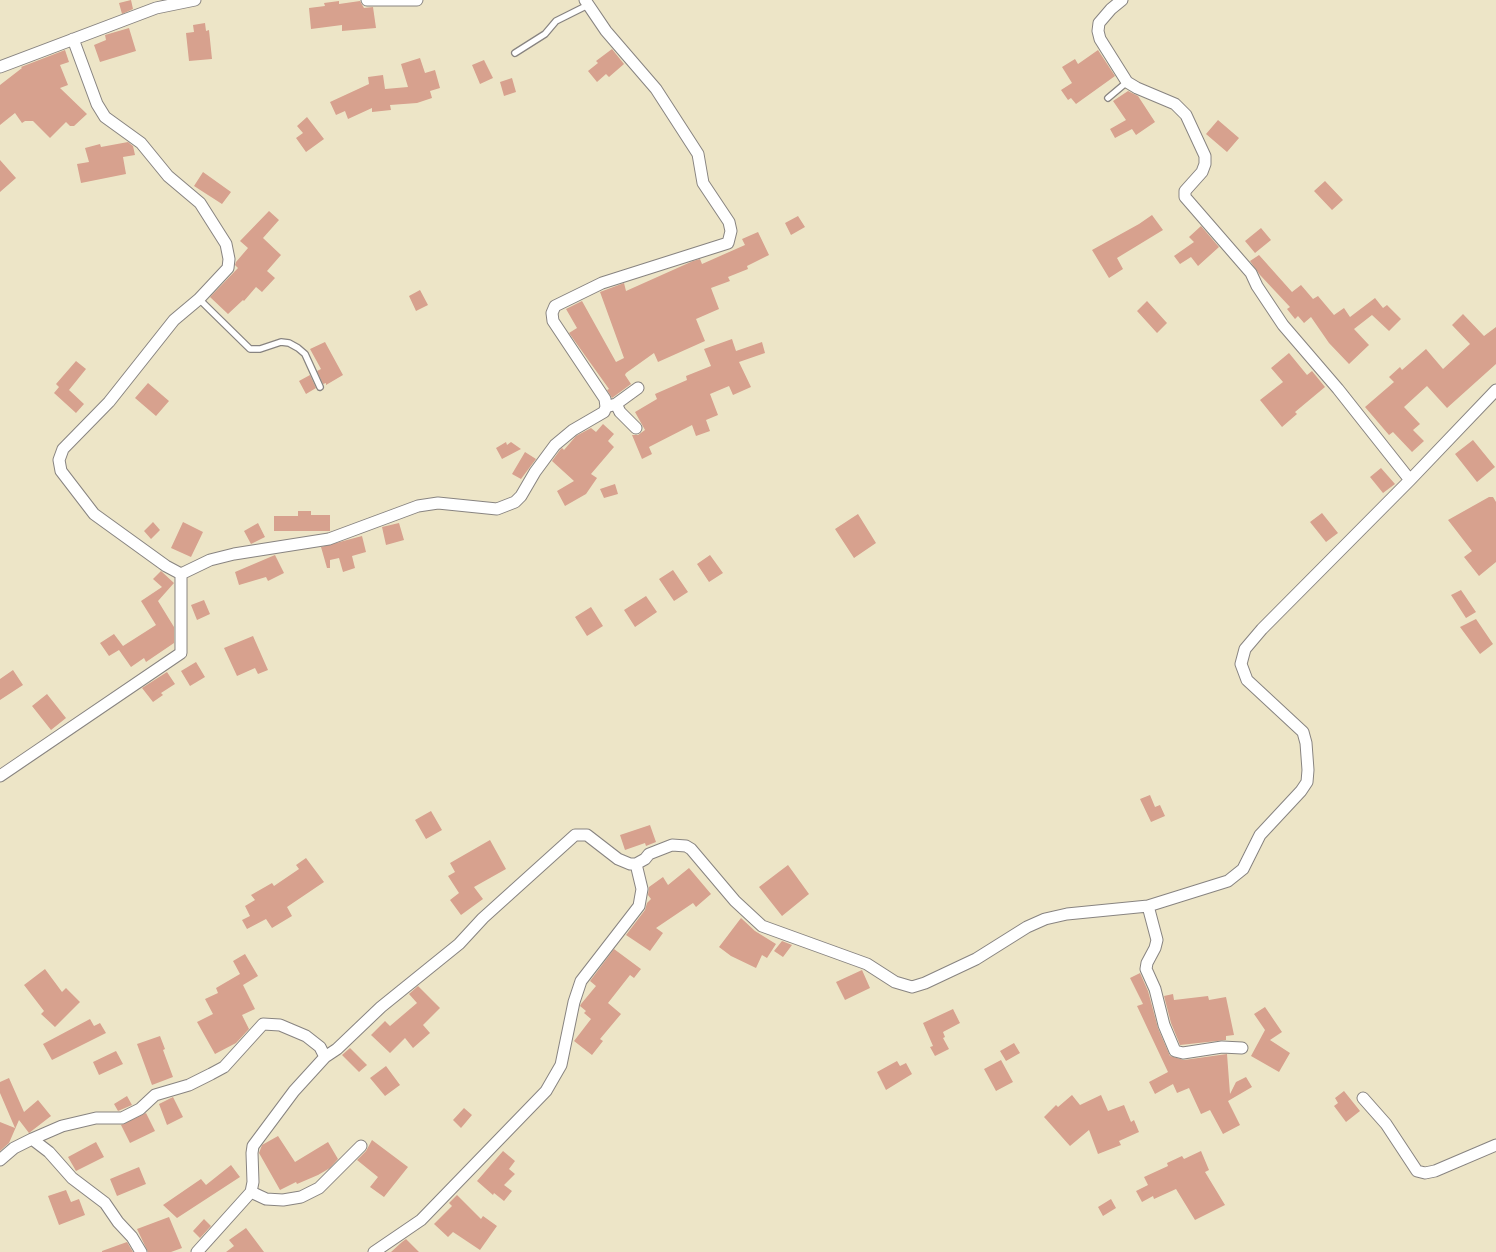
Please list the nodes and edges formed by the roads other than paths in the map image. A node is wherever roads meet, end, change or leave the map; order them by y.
1 (195, 0) edge
2 (367, 0) edge
3 (417, 0) edge
4 (1122, 0) edge
5 (587, 2) edge
6 (73, 39) junction
7 (515, 53) dead end
8 (0, 67) edge
9 (1127, 82) junction
10 (1108, 98) dead end
11 (199, 299) junction
12 (320, 387) dead end
13 (638, 388) dead end
14 (1496, 390) edge
15 (611, 405) junction
16 (636, 428) dead end
17 (1410, 480) junction
18 (181, 574) junction
19 (0, 776) edge
20 (636, 864) junction
21 (1148, 906) junction
22 (1242, 1048) dead end
23 (325, 1057) junction
24 (1363, 1098) dead end
25 (32, 1139) junction
26 (1496, 1145) edge
27 (360, 1146) dead end
28 (0, 1160) edge
29 (251, 1192) junction
30 (140, 1252) edge
31 (197, 1252) edge
32 (374, 1252) edge

1 - 6 street
2 - 3 street
4 - 9 street
5 - 7 lane
5 - 15 street
6 - 8 street
6 - 11 street
9 - 10 lane
9 - 17 street
11 - 12 lane
11 - 18 street
13 - 15 street
14 - 17 street
15 - 16 street
15 - 18 street
17 - 21 street
18 - 19 street
20 - 21 street
20 - 23 street
20 - 32 street
21 - 22 street
23 - 25 street
23 - 29 street
24 - 26 street
25 - 28 street
25 - 30 street
27 - 29 street
29 - 31 street

